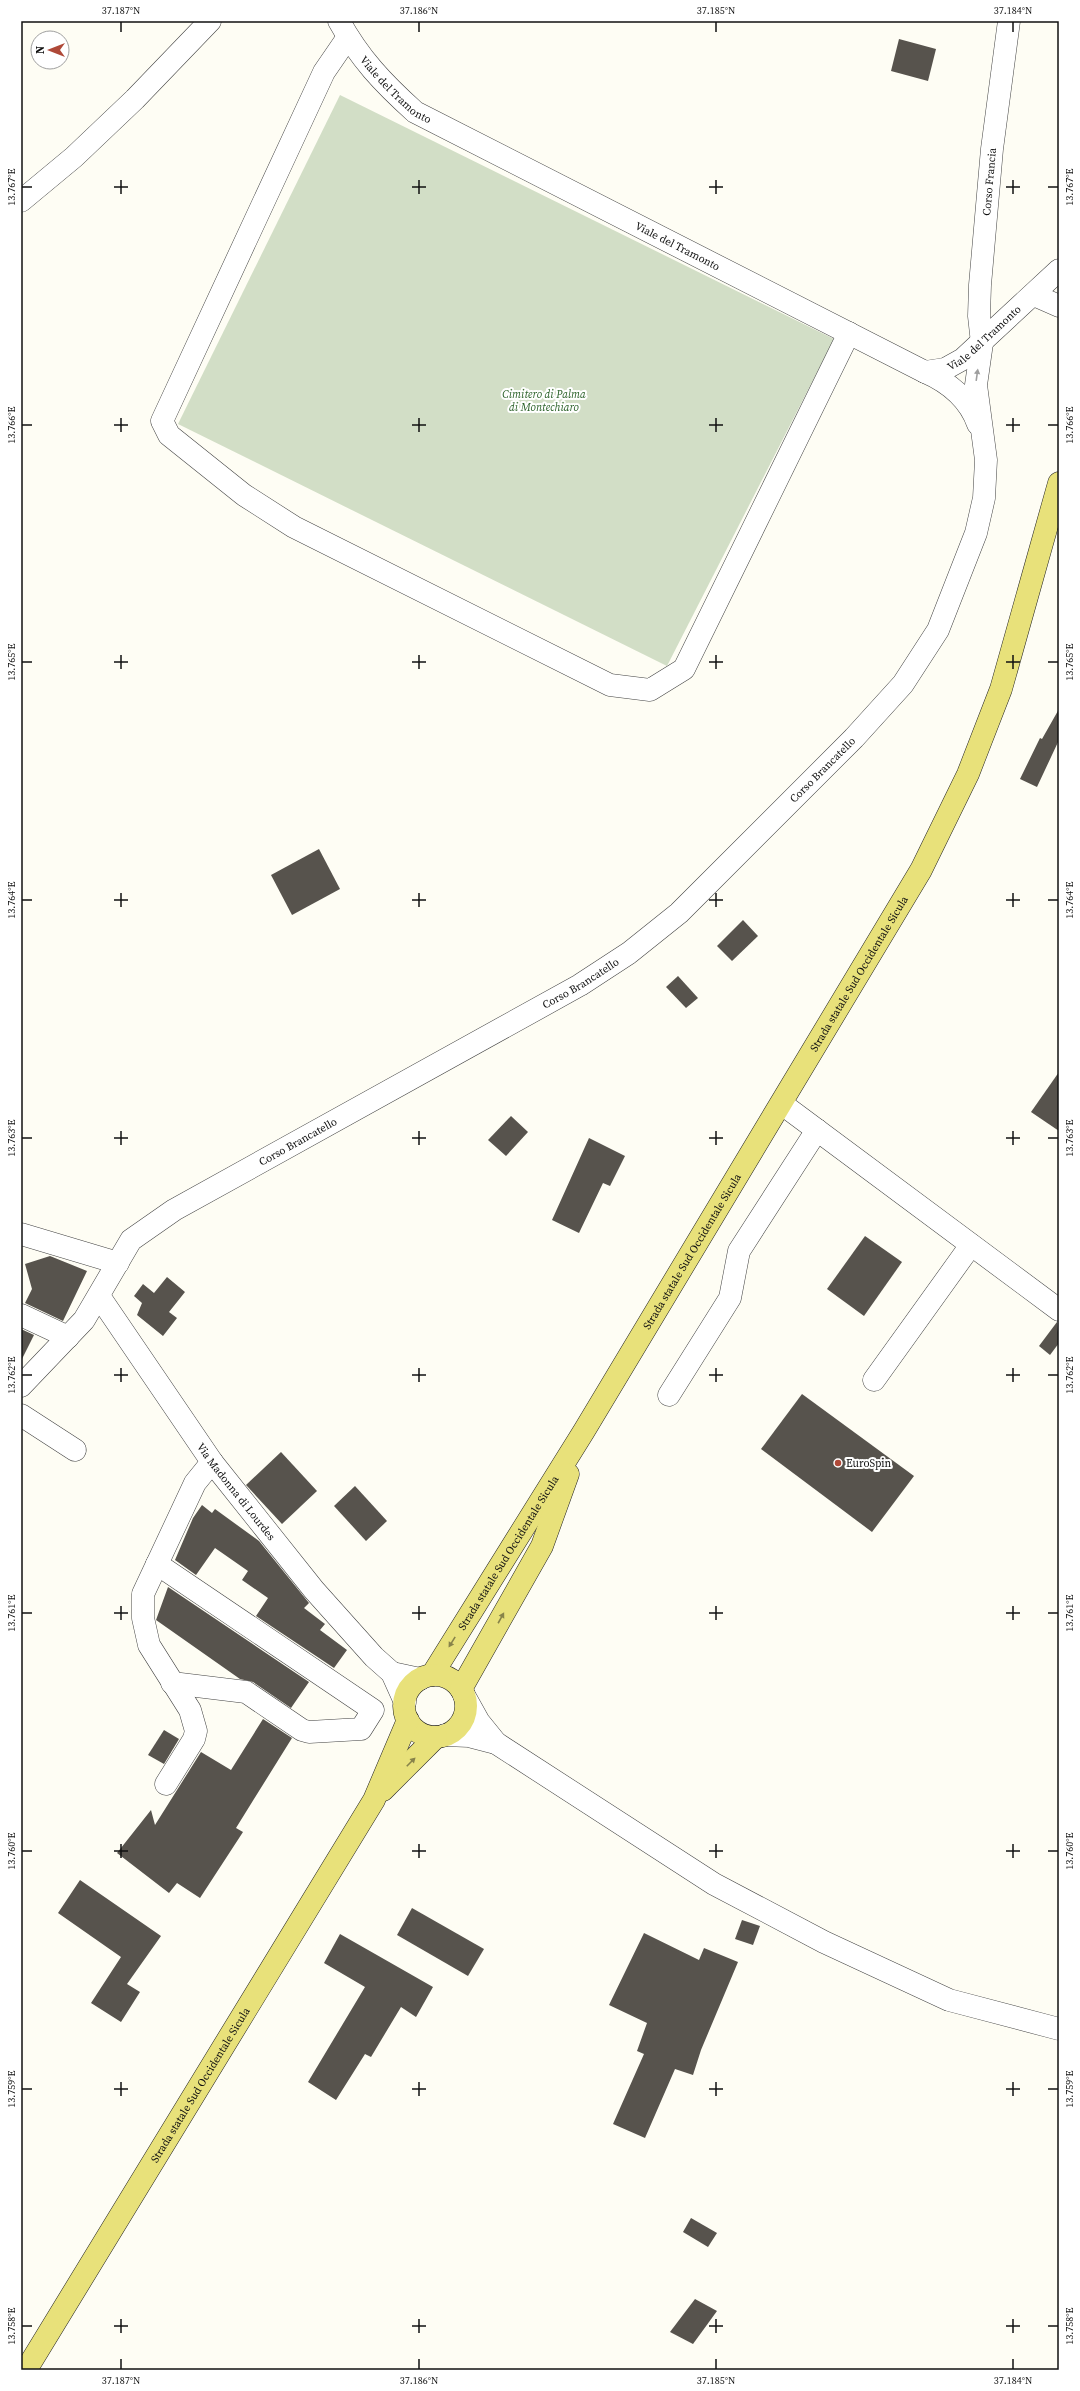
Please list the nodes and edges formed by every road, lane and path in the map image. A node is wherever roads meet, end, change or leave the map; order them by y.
1 (210, 21) edge
2 (1009, 21) edge
3 (344, 29) edge
4 (21, 200) edge
5 (1059, 270) edge
6 (1034, 295) junction
7 (1059, 306) edge
8 (849, 333) junction
9 (982, 343) junction
10 (925, 372) junction
11 (983, 441) junction
12 (1059, 483) edge
13 (782, 1104) junction
14 (817, 1130) junction
15 (21, 1234) edge
16 (971, 1245) junction
17 (118, 1263) junction
18 (98, 1296) junction
19 (1059, 1310) edge
20 (21, 1315) edge
21 (68, 1337) junction
22 (874, 1380) dead end
23 (22, 1384) edge
24 (669, 1395) dead end
25 (21, 1416) edge
26 (584, 1431) junction
27 (75, 1450) dead end
28 (212, 1462) junction
29 (157, 1564) junction
30 (392, 1673) junction
31 (426, 1677) junction
32 (172, 1683) junction
33 (463, 1692) junction
34 (407, 1711) junction
35 (440, 1736) junction
36 (496, 1743) junction
37 (166, 1784) dead end
38 (374, 1800) junction
39 (1059, 2029) edge
40 (26, 2370) edge

1 - 4 street
2 - 9 street, Corso Francia
3 - 8 street, Viale del Tramonto
3 - 8 street
5 - 6 street, Viale del Tramonto
6 - 7 street
6 - 9 street, Viale del Tramonto
8 - 10 street, Viale del Tramonto
9 - 10 street, Viale del Tramonto
11 -> 9 street, Corso Francia
10 - 11 street
11 - 17 street, Corso Brancatello
12 - 13 main road, Strada statale Sud Occidentale Sicula
13 - 14 street
13 - 26 main road, Strada statale Sud Occidentale Sicula
14 - 16 street
14 - 24 street
15 - 17 street
16 - 19 street
16 - 22 street
17 - 18 street, Corso Brancatello
18 - 21 street, Corso Brancatello
18 - 28 street, Via Madonna di Lourdes
20 - 21 street
21 - 23 street, Corso Brancatello
25 - 27 street
26 -> 31 main road, Strada statale Sud Occidentale Sicula
33 -> 26 main road, Strada statale Sud Occidentale Sicula
28 - 29 street
28 - 30 street, Via Madonna di Lourdes
29 - 32 street
29 - 32 street
30 - 31 street, Via Madonna di Lourdes
30 - 34 street, Via Madonna di Lourdes
31 - 33 main road
31 - 34 main road, Strada statale Sud Occidentale Sicula
32 - 37 street
33 - 35 main road, Strada statale Sud Occidentale Sicula
33 - 36 street
34 - 35 main road
34 - 38 main road, Strada statale Sud Occidentale Sicula
35 - 36 street
38 -> 35 main road, Strada statale Sud Occidentale Sicula
36 - 39 street
38 - 40 main road, Strada statale Sud Occidentale Sicula

